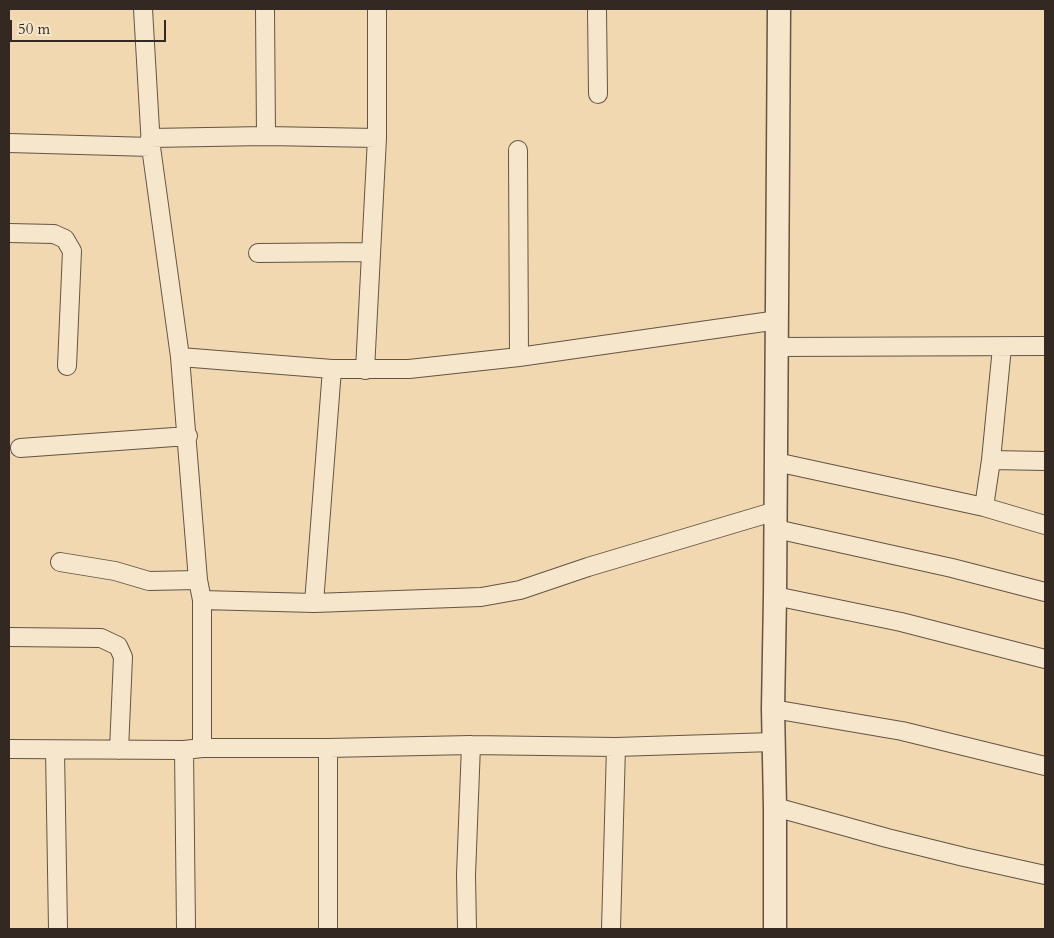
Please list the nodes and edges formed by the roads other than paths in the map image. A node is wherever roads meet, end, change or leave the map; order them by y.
1 (143, 9) edge
2 (265, 9) edge
3 (376, 9) edge
4 (598, 9) edge
5 (780, 9) edge
6 (598, 94) dead end
7 (266, 136) junction
8 (377, 138) junction
9 (151, 142) junction
10 (9, 143) edge
11 (518, 150) dead end
12 (9, 233) edge
13 (371, 252) junction
14 (258, 253) dead end
15 (778, 320) junction
16 (1045, 346) edge
17 (777, 347) junction
18 (1002, 347) junction
19 (180, 356) junction
20 (519, 357) junction
21 (67, 366) dead end
22 (332, 369) junction
23 (365, 370) junction
24 (188, 436) junction
25 (20, 448) dead end
26 (991, 460) junction
27 (1045, 461) edge
28 (776, 462) junction
29 (984, 507) junction
30 (776, 520) junction
31 (1045, 525) edge
32 (60, 562) dead end
33 (198, 580) junction
34 (1045, 592) edge
35 (775, 596) junction
36 (202, 600) junction
37 (314, 603) junction
38 (9, 637) edge
39 (1045, 659) edge
40 (772, 708) junction
41 (773, 742) junction
42 (471, 744) junction
43 (616, 747) junction
44 (202, 748) junction
45 (328, 748) junction
46 (9, 749) edge
47 (55, 750) junction
48 (119, 750) junction
49 (184, 750) junction
50 (1045, 766) edge
51 (775, 807) junction
52 (1045, 875) edge
53 (58, 929) edge
54 (186, 929) edge
55 (328, 929) edge
56 (466, 929) edge
57 (611, 929) edge
58 (775, 929) edge

1 - 9 street
2 - 7 street
3 - 8 street
4 - 6 street
5 - 15 street
7 - 8 street
7 - 9 street
8 - 13 street
9 - 10 street
9 - 19 street
11 - 20 street
12 - 21 street
13 - 14 street
13 - 23 street
15 - 17 street
15 - 20 street
16 - 18 street
17 - 18 street
17 - 28 street
18 - 26 street
19 - 22 street
19 - 24 street
20 - 23 street
22 - 23 street
22 - 37 street
24 - 25 street
24 - 33 street
26 - 27 street
26 - 29 street
28 - 29 street
28 - 30 street
29 - 31 street
30 - 34 street
30 - 35 street
30 - 37 street
32 - 33 street
33 - 36 street
35 - 39 street
35 - 40 street
36 - 37 street
36 - 44 street
38 - 48 street
40 - 41 street
40 - 50 street
41 - 43 street
41 - 51 street
42 - 43 street
42 - 45 street
42 - 56 street
43 - 57 street
44 - 45 street
44 - 49 street
45 - 55 street
46 - 47 street
47 - 48 street
47 - 53 street
48 - 49 street
49 - 54 street
51 - 52 street
51 - 58 street

